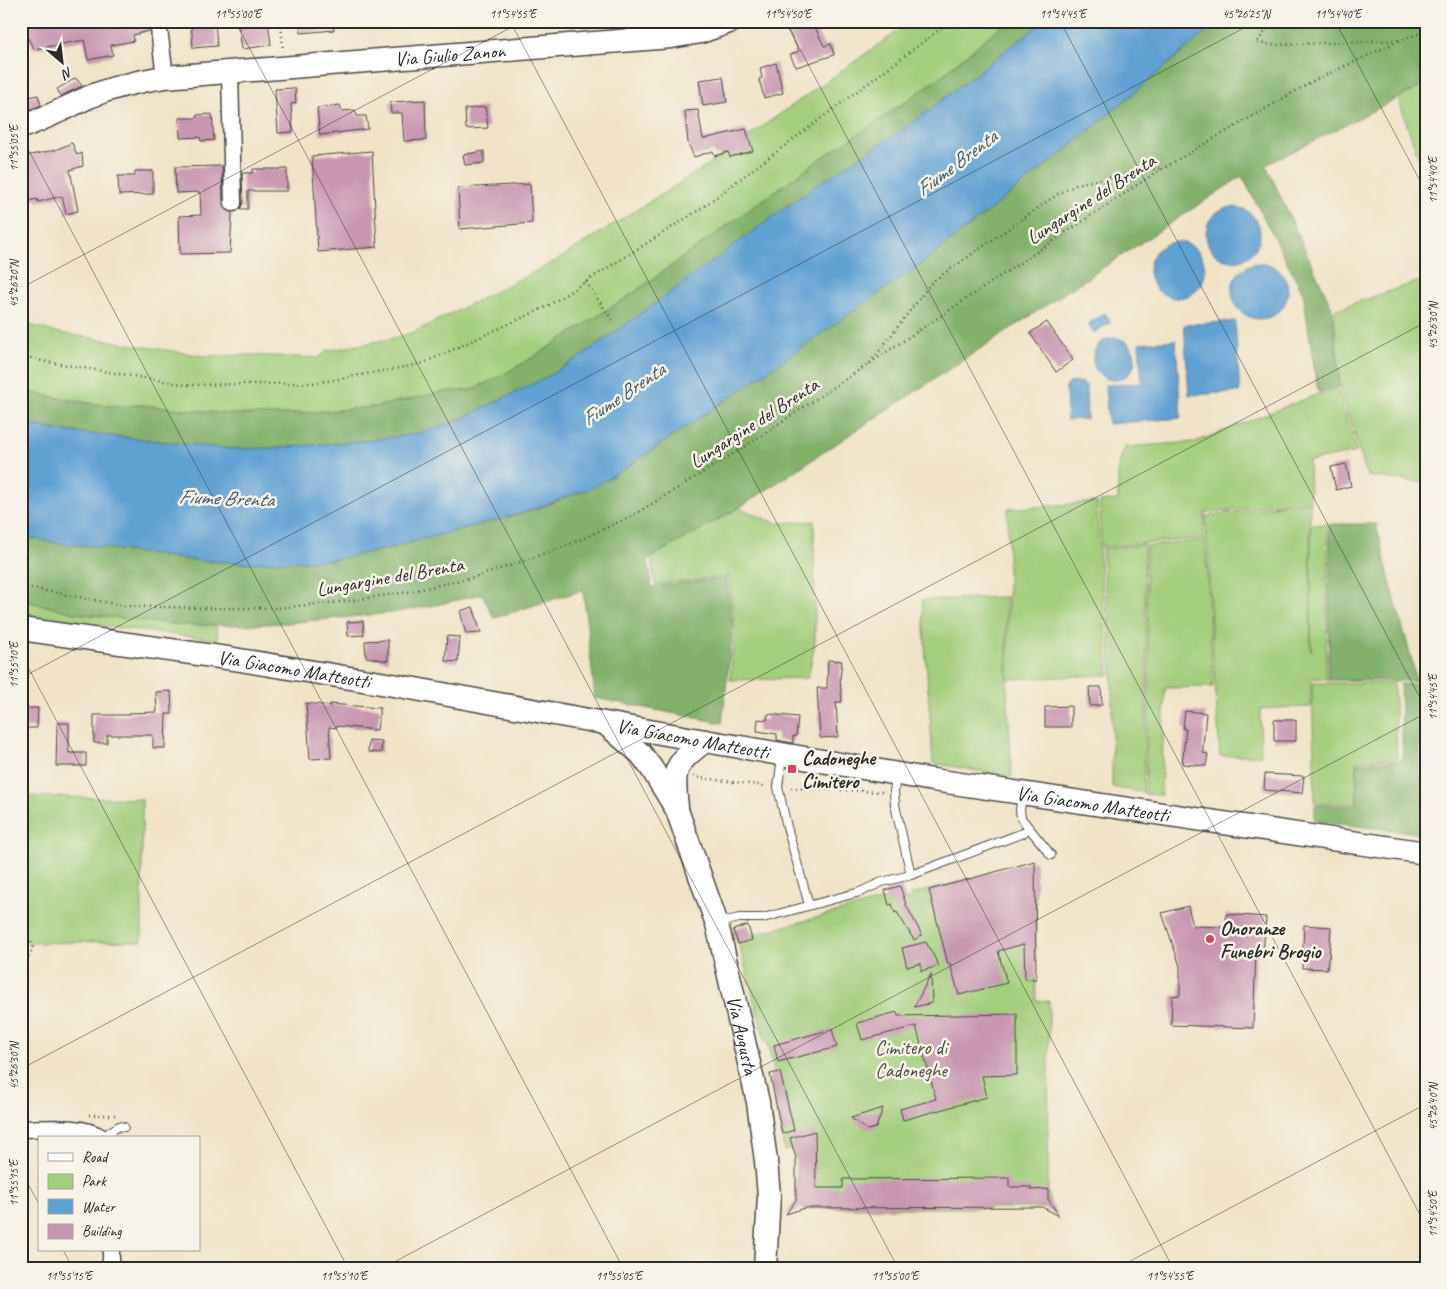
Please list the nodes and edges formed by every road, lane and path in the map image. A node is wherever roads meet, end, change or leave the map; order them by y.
1 (158, 21) edge
2 (281, 21) edge
3 (732, 21) edge
4 (951, 21) edge
5 (1274, 21) edge
6 (1426, 31) edge
7 (1401, 40) junction
8 (284, 67) junction
9 (230, 71) junction
10 (165, 77) junction
11 (21, 127) edge
12 (1164, 167) junction
13 (233, 203) dead end
14 (586, 282) junction
15 (612, 320) dead end
16 (21, 355) edge
17 (867, 366) junction
18 (21, 586) edge
19 (21, 629) edge
20 (604, 723) junction
21 (668, 734) junction
22 (705, 741) junction
23 (783, 755) junction
24 (652, 769) junction
25 (682, 771) junction
26 (897, 774) junction
27 (766, 786) dead end
28 (1022, 794) junction
29 (677, 810) junction
30 (1029, 828) junction
31 (1426, 853) edge
32 (1052, 855) dead end
33 (911, 875) junction
34 (809, 905) junction
35 (717, 924) junction
36 (30, 939) dead end
37 (21, 964) edge
38 (124, 1127) dead end
39 (21, 1129) edge
40 (99, 1136) edge
41 (105, 1136) edge
42 (111, 1252) edge
43 (111, 1268) edge
44 (765, 1268) edge

1 - 10 street
2 - 8 path
3 - 8 street, Via Giulio Zanon
4 - 14 path
5 - 7 path
6 - 7 path, Lungargine del Brenta
7 - 12 path, Lungargine del Brenta
8 - 9 street, Via Giulio Zanon
9 - 10 street, Via Giulio Zanon
9 - 13 street
10 - 11 street, Via Giulio Zanon
12 - 17 path, Lungargine del Brenta
12 - 17 path
14 - 15 path
14 - 16 path
17 - 18 path, Lungargine del Brenta
19 - 20 street, Via Giacomo Matteotti
20 - 21 street, Via Giacomo Matteotti
20 - 24 street, Via Augusta
21 - 22 street, Via Giacomo Matteotti
21 - 24 street
21 - 25 street, Via Augusta
22 - 23 street, Via Giacomo Matteotti
22 - 25 street
23 - 26 street, Via Giacomo Matteotti
23 - 34 lane
24 - 29 street, Via Augusta
25 - 27 path
25 - 29 street, Via Augusta
26 - 28 street, Via Giacomo Matteotti
26 - 33 lane
28 - 30 lane
28 - 31 street, Via Giacomo Matteotti
29 - 35 street, Via Augusta
30 - 32 lane
30 - 33 lane
33 - 34 lane
34 - 35 lane
35 - 44 street, Via Augusta
36 - 37 path
38 - 41 lane
39 - 40 street
42 - 43 street

